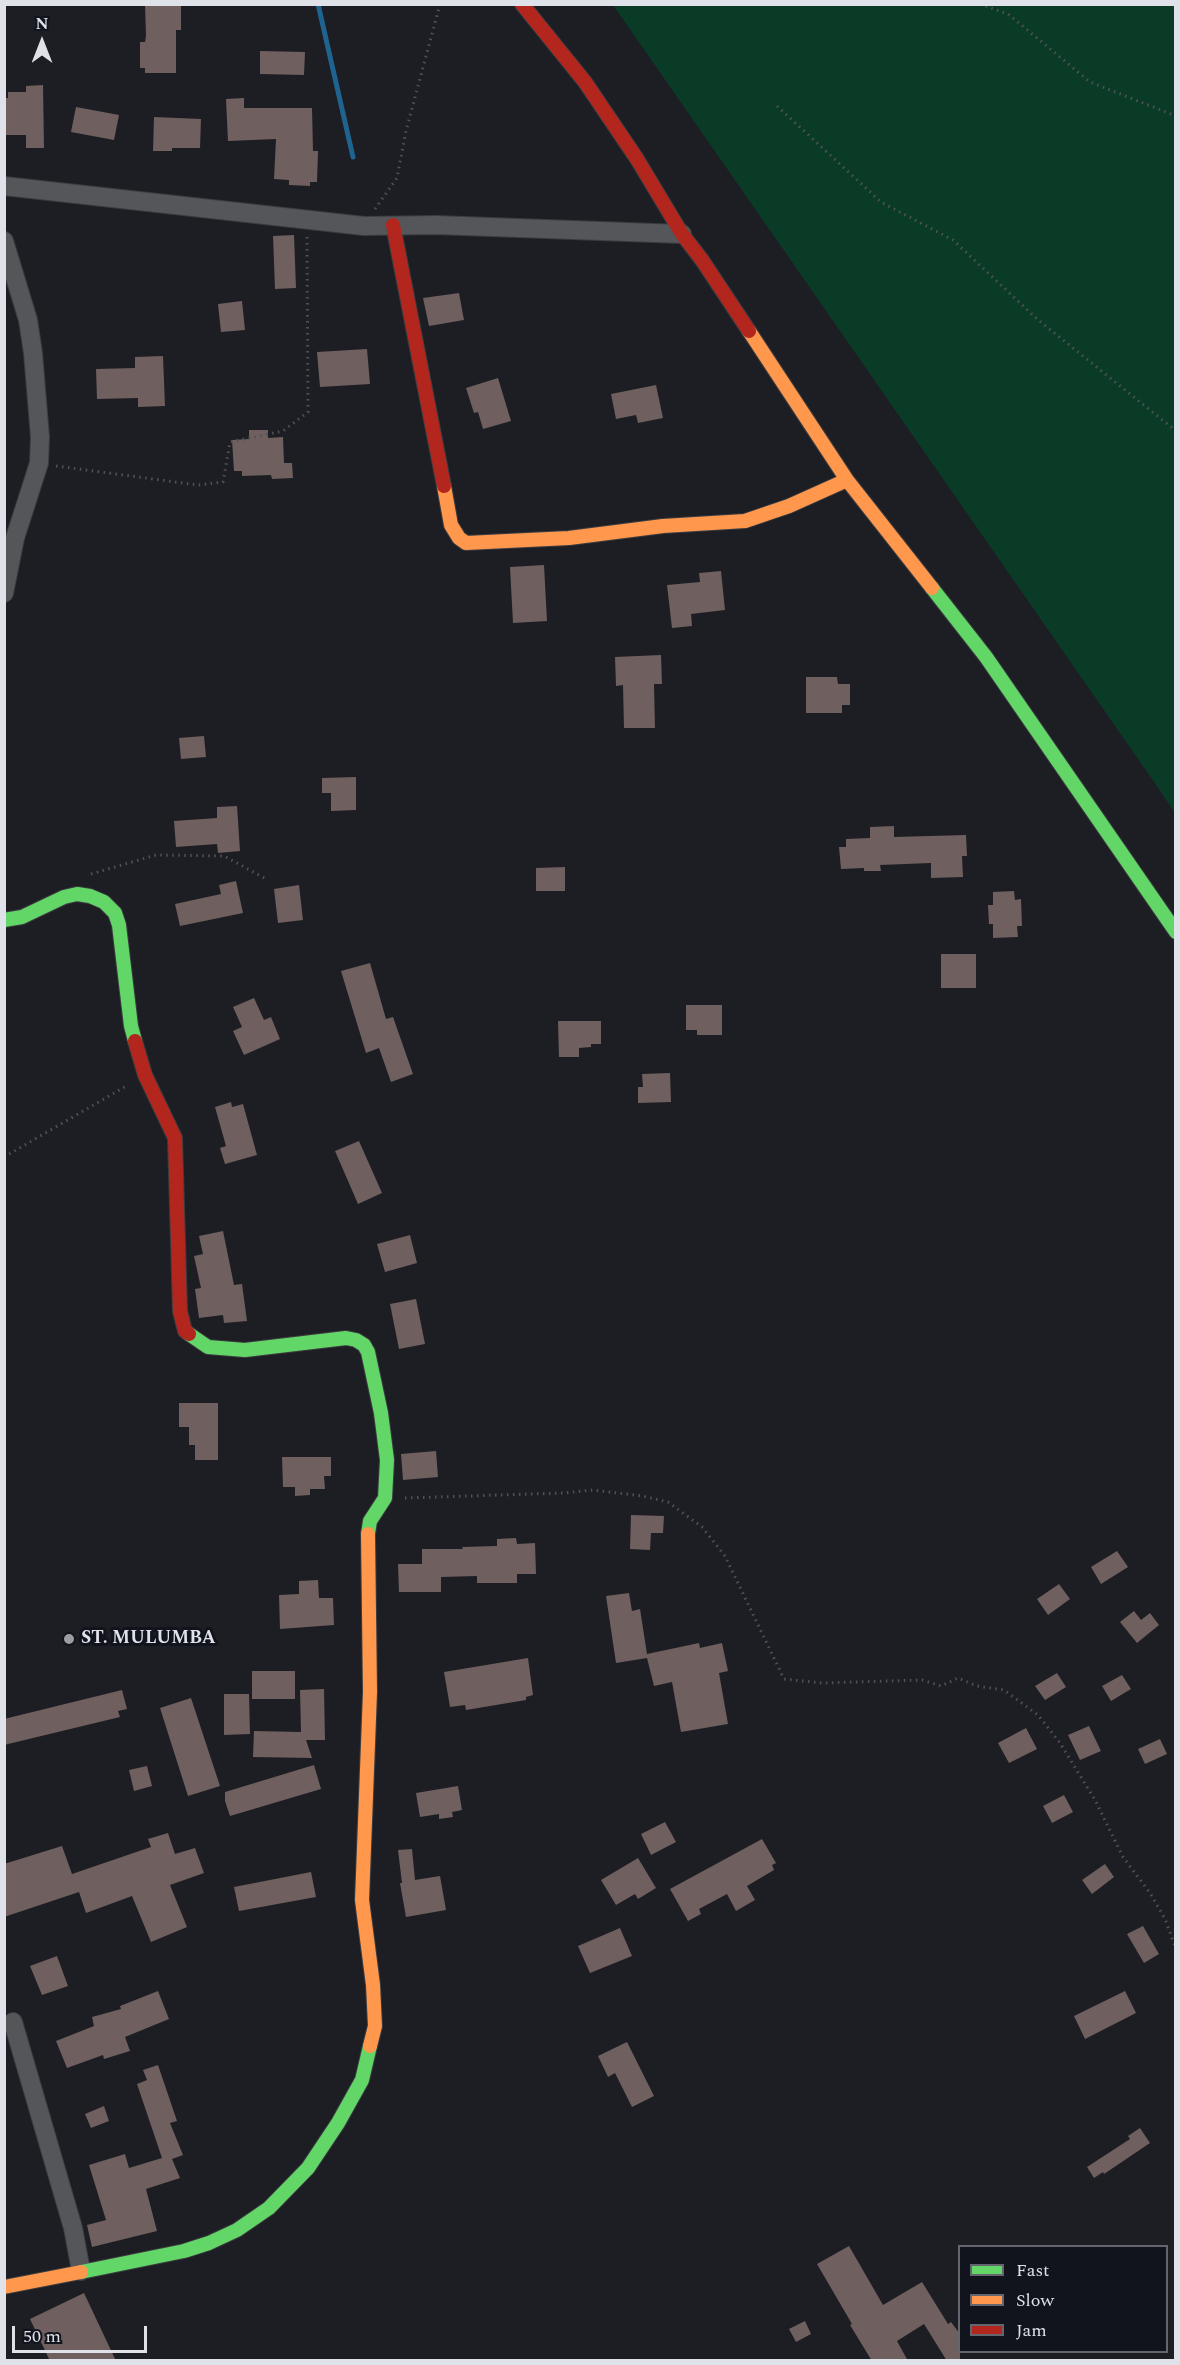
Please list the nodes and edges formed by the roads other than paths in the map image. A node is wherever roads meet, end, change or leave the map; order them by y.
1 (522, 4) edge
2 (4, 186) edge
3 (393, 225) junction
4 (682, 234) junction
5 (4, 241) edge
6 (847, 480) junction
7 (4, 593) edge
8 (4, 920) edge
9 (1176, 932) edge
10 (13, 2022) dead end
11 (81, 2271) junction
12 (4, 2287) edge

1 - 4 street
2 - 3 street
3 - 4 street
3 - 6 street
4 - 6 street
5 - 7 street
6 - 9 street
8 - 11 street
10 - 11 street
11 - 12 street

